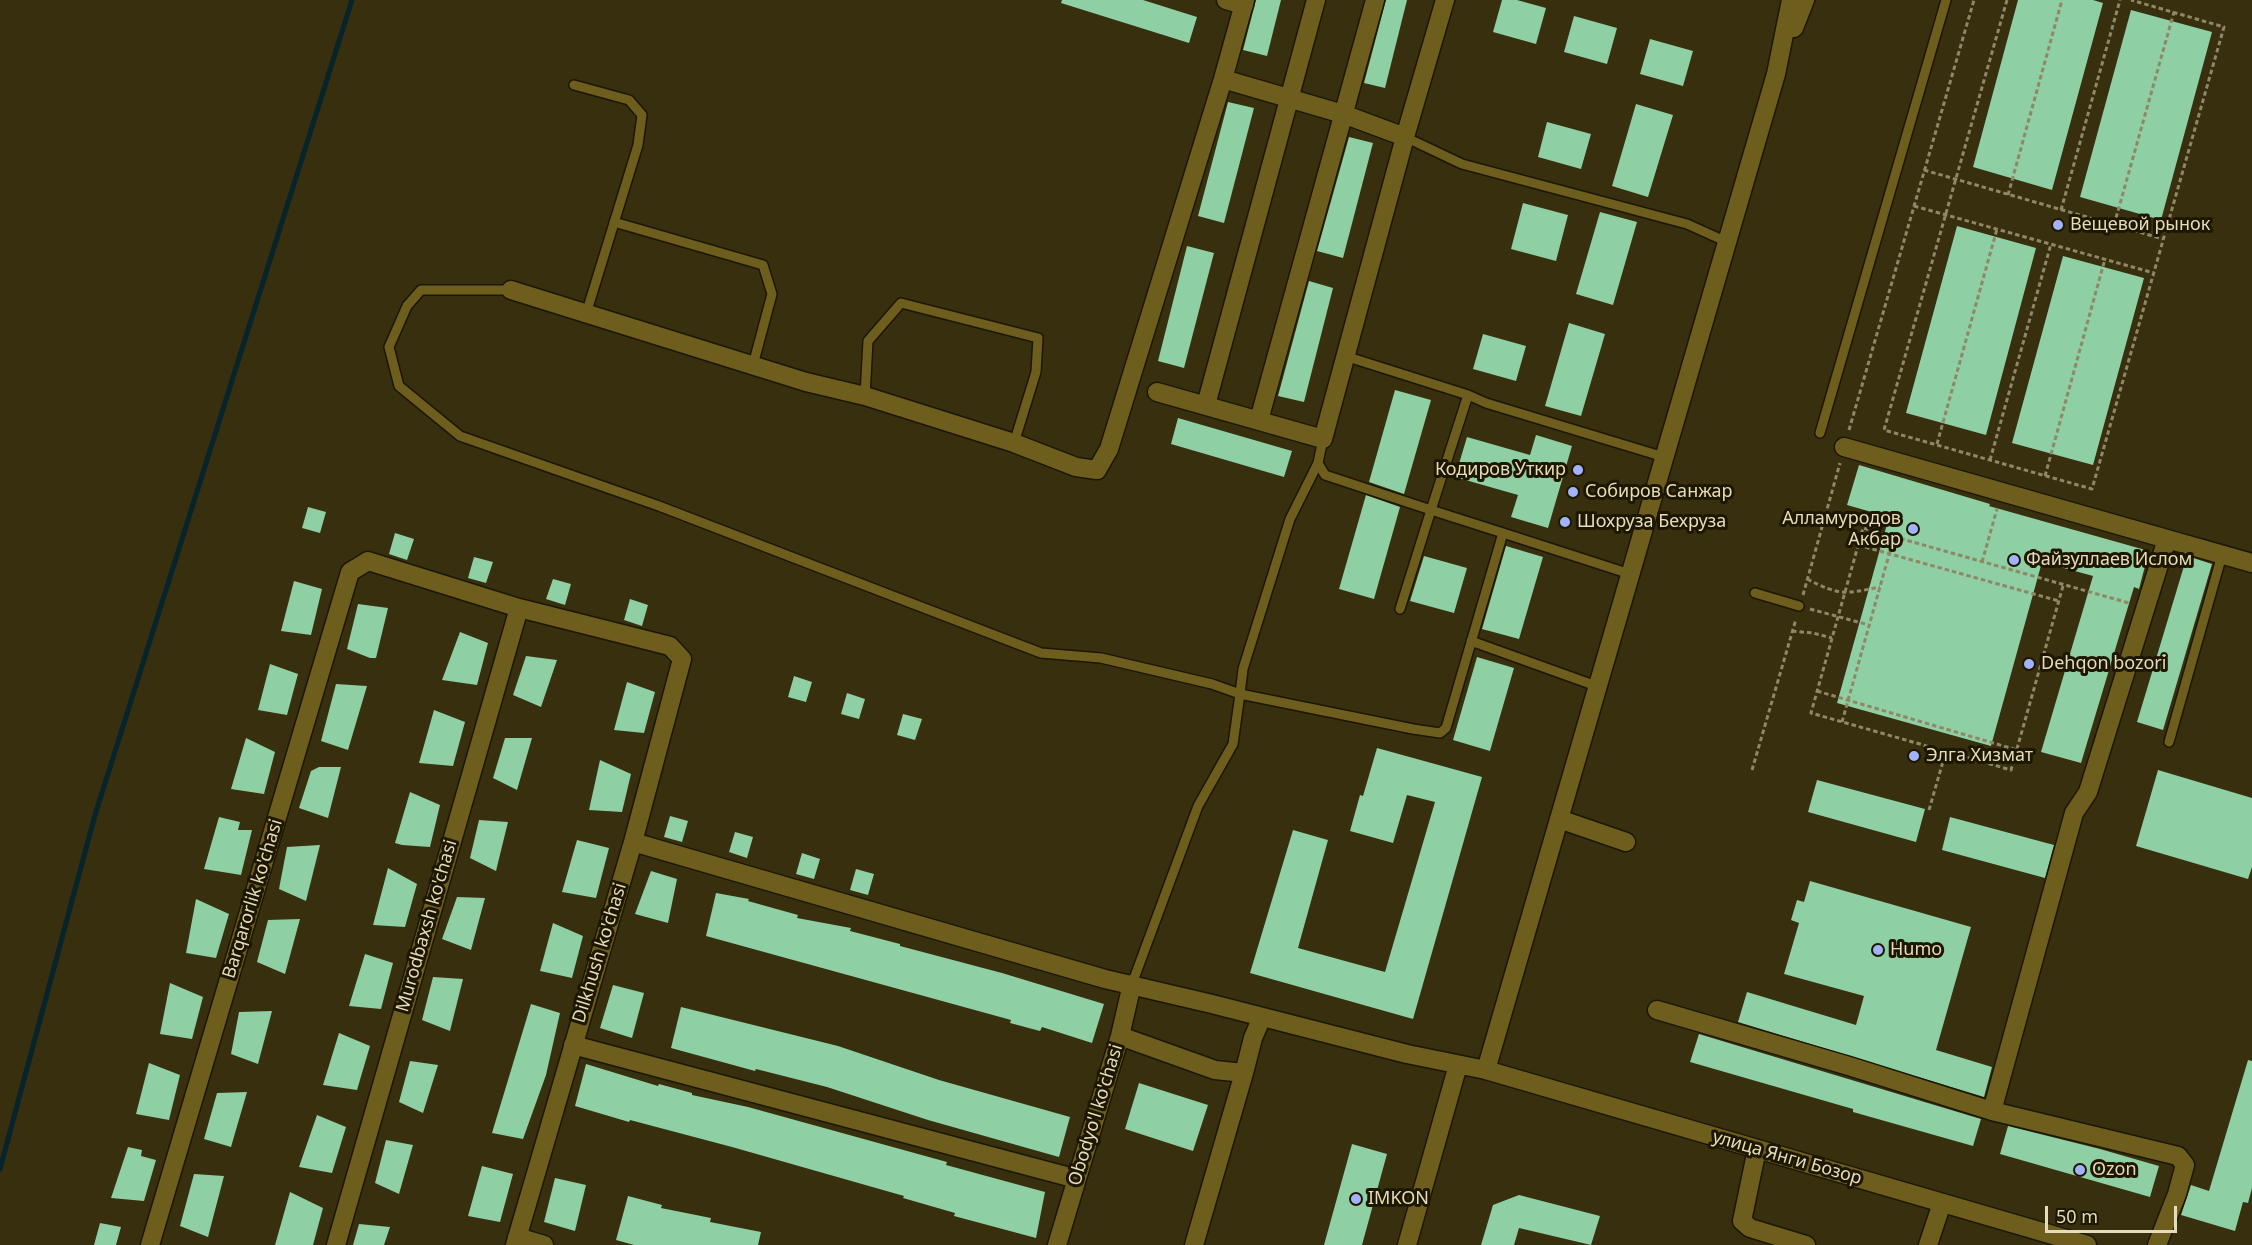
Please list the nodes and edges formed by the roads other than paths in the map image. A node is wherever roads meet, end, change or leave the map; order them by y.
1 (1316, 0) edge
2 (1375, 0) edge
3 (1445, 0) edge
4 (1791, 0) edge
5 (1805, 0) edge
6 (1946, 0) edge
7 (1238, 2) edge
8 (1776, 74) junction
9 (1223, 79) junction
10 (574, 85) dead end
11 (1289, 99) junction
12 (1343, 114) junction
13 (1405, 137) junction
14 (614, 222) junction
15 (1727, 242) junction
16 (511, 290) joint
17 (586, 314) junction
18 (1345, 356) junction
19 (753, 365) junction
20 (1157, 392) dead end
21 (1468, 395) junction
22 (865, 396) junction
23 (1206, 405) junction
24 (1259, 420) junction
25 (1820, 434) dead end
26 (1323, 439) junction
27 (1014, 443) junction
28 (1844, 447) road end
29 (1664, 457) junction
30 (1318, 463) junction
31 (1431, 510) junction
32 (1503, 533) junction
33 (2167, 539) junction
34 (2222, 555) junction
35 (2252, 563) edge
36 (1630, 574) junction
37 (1755, 593) dead end
38 (1799, 606) road end
39 (519, 608) junction
40 (1400, 609) dead end
41 (1471, 641) junction
42 (1599, 687) junction
43 (1240, 694) junction
44 (2169, 742) dead end
45 (1559, 819) junction
46 (633, 842) junction
47 (1626, 842) dead end
48 (1132, 984) junction
49 (1657, 1010) dead end
50 (1262, 1017) junction
51 (1120, 1036) junction
52 (573, 1045) junction
53 (1458, 1065) junction
54 (1486, 1070) junction
55 (1244, 1073) junction
56 (1992, 1111) junction
57 (1757, 1149) junction
58 (1077, 1179) junction
59 (1942, 1203) junction
60 (516, 1241) edge
61 (150, 1245) edge
62 (336, 1245) edge
63 (544, 1245) edge
64 (1057, 1245) edge
65 (1194, 1245) edge
66 (1407, 1245) edge
67 (1806, 1245) edge
68 (1928, 1245) edge
69 (2087, 1245) edge
70 (2157, 1245) edge

1 - 11 street
2 - 12 street
3 - 13 street
4 - 8 street
5 - 8 street
6 - 25 lane
7 - 9 street
8 - 15 street
9 - 11 street
9 - 27 street
10 - 14 lane
11 - 12 street
11 - 23 street
12 - 13 street
12 - 24 street
13 - 15 lane
13 - 18 street
14 - 17 lane
14 - 19 lane
15 - 29 street
16 - 17 street
16 - 43 lane
17 - 19 street
18 - 21 lane
18 - 26 street
19 - 22 street
20 - 23 street
21 - 29 lane
21 - 31 lane
22 - 27 street
22 - 27 lane
23 - 24 street
24 - 26 street
26 - 30 lane
28 - 33 street
29 - 36 street
30 - 31 lane
30 - 43 lane
31 - 32 lane
31 - 40 lane
32 - 36 lane
32 - 41 lane
33 - 34 street
33 - 56 street
34 - 35 street
34 - 44 lane
36 - 42 street
37 - 38 lane
39 - 46 street, Dilkhush ko'chasi
39 - 61 street, Barqarorlik ko'chasi
39 - 62 street, Murodbaxsh ko'chasi
41 - 42 lane
41 - 43 lane
42 - 45 street
43 - 48 lane
45 - 47 street
45 - 54 street
46 - 48 street, улица Янги Бозор
46 - 52 street, Dilkhush ko'chasi
48 - 50 street, улица Янги Бозор
48 - 51 street, Obodyo'l ko'chasi
49 - 56 street
50 - 53 street, улица Янги Бозор
50 - 55 street
51 - 55 street
51 - 58 street, Obodyo'l ko'chasi
52 - 58 street
52 - 60 street, Dilkhush ko'chasi
53 - 54 street, улица Янги Бозор
53 - 66 street
54 - 57 street, улица Янги Бозор
55 - 65 street
56 - 70 street
57 - 59 street, улица Янги Бозор
57 - 67 street
58 - 64 street, Obodyo'l ko'chasi
59 - 68 street
59 - 69 street, улица Янги Бозор
60 - 63 street

